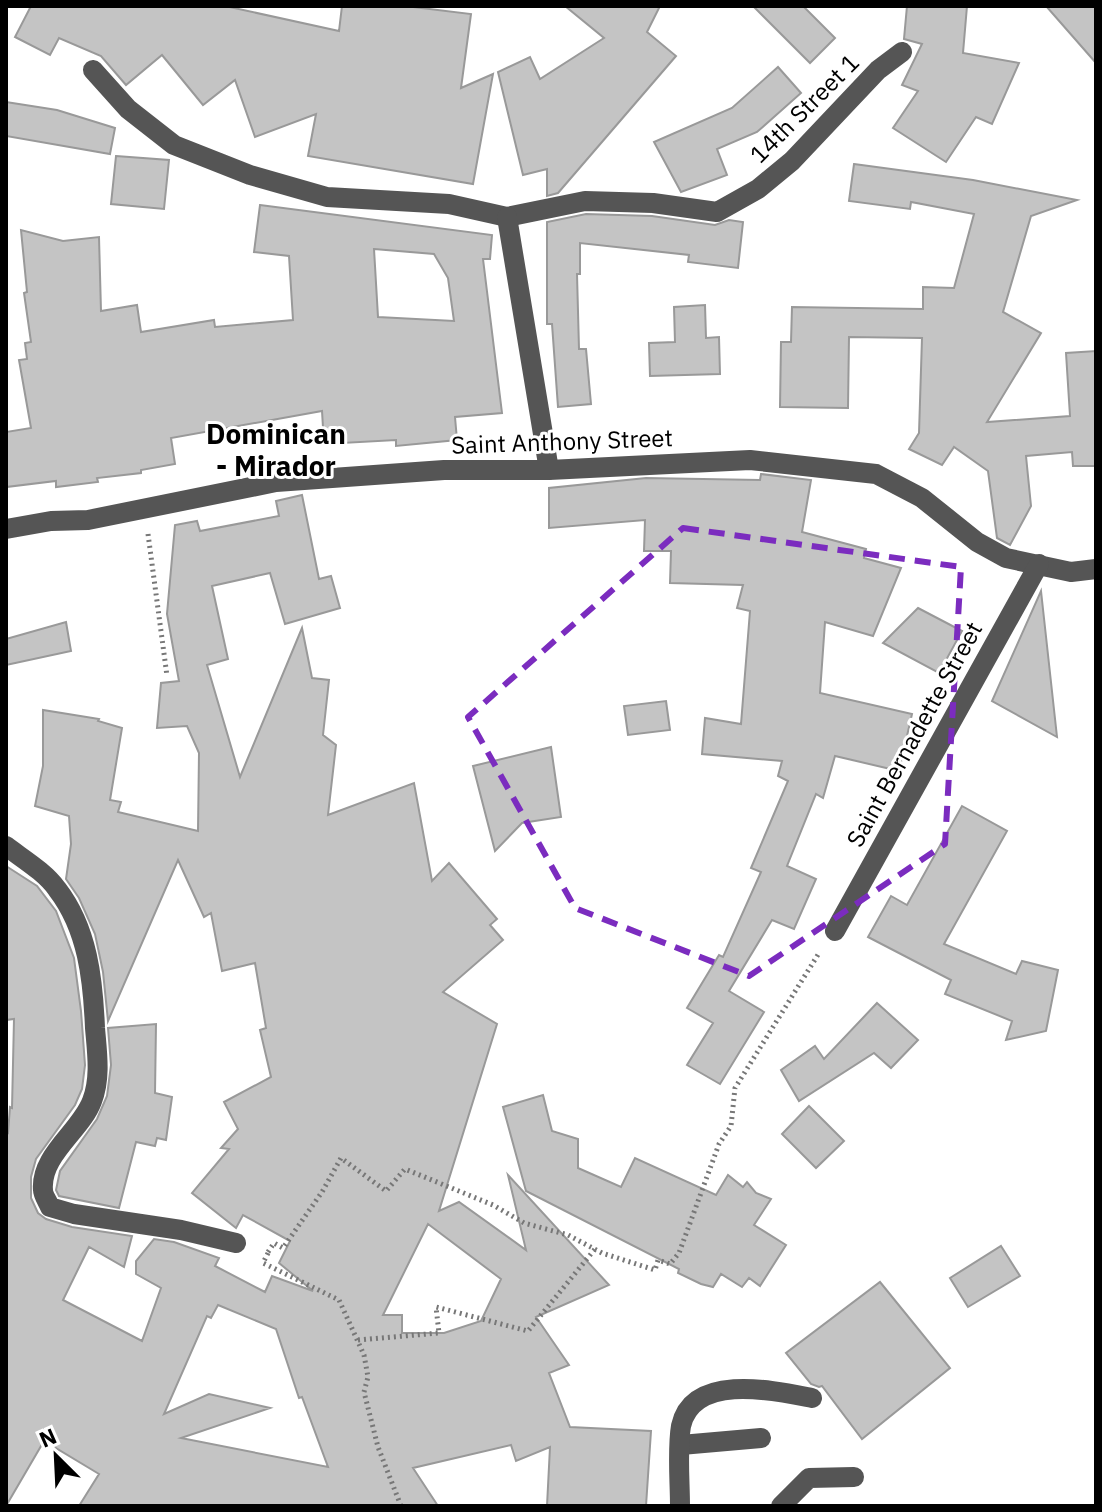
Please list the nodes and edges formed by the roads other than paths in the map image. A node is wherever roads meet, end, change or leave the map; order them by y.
1 (902, 52) dead end
2 (93, 70) dead end
3 (507, 217) junction
4 (549, 470) junction
5 (6, 529) edge
6 (1039, 564) junction
7 (1096, 569) edge
8 (6, 846) edge
9 (835, 931) road end
10 (236, 1243) road end
11 (812, 1398) dead end
12 (761, 1438) dead end
13 (681, 1445) junction
14 (854, 1477) dead end
15 (680, 1506) edge
16 (781, 1506) edge

1 - 3 street, 14th Street 1
2 - 3 street, 14th Street 1
3 - 4 street
4 - 5 street, Saint Anthony Street
4 - 6 street, Saint Anthony Street
6 - 7 street, Saint Anthony Street
6 - 9 street, Saint Bernadette Street
8 - 10 street
11 - 13 street
12 - 13 street
13 - 15 street
14 - 16 street

